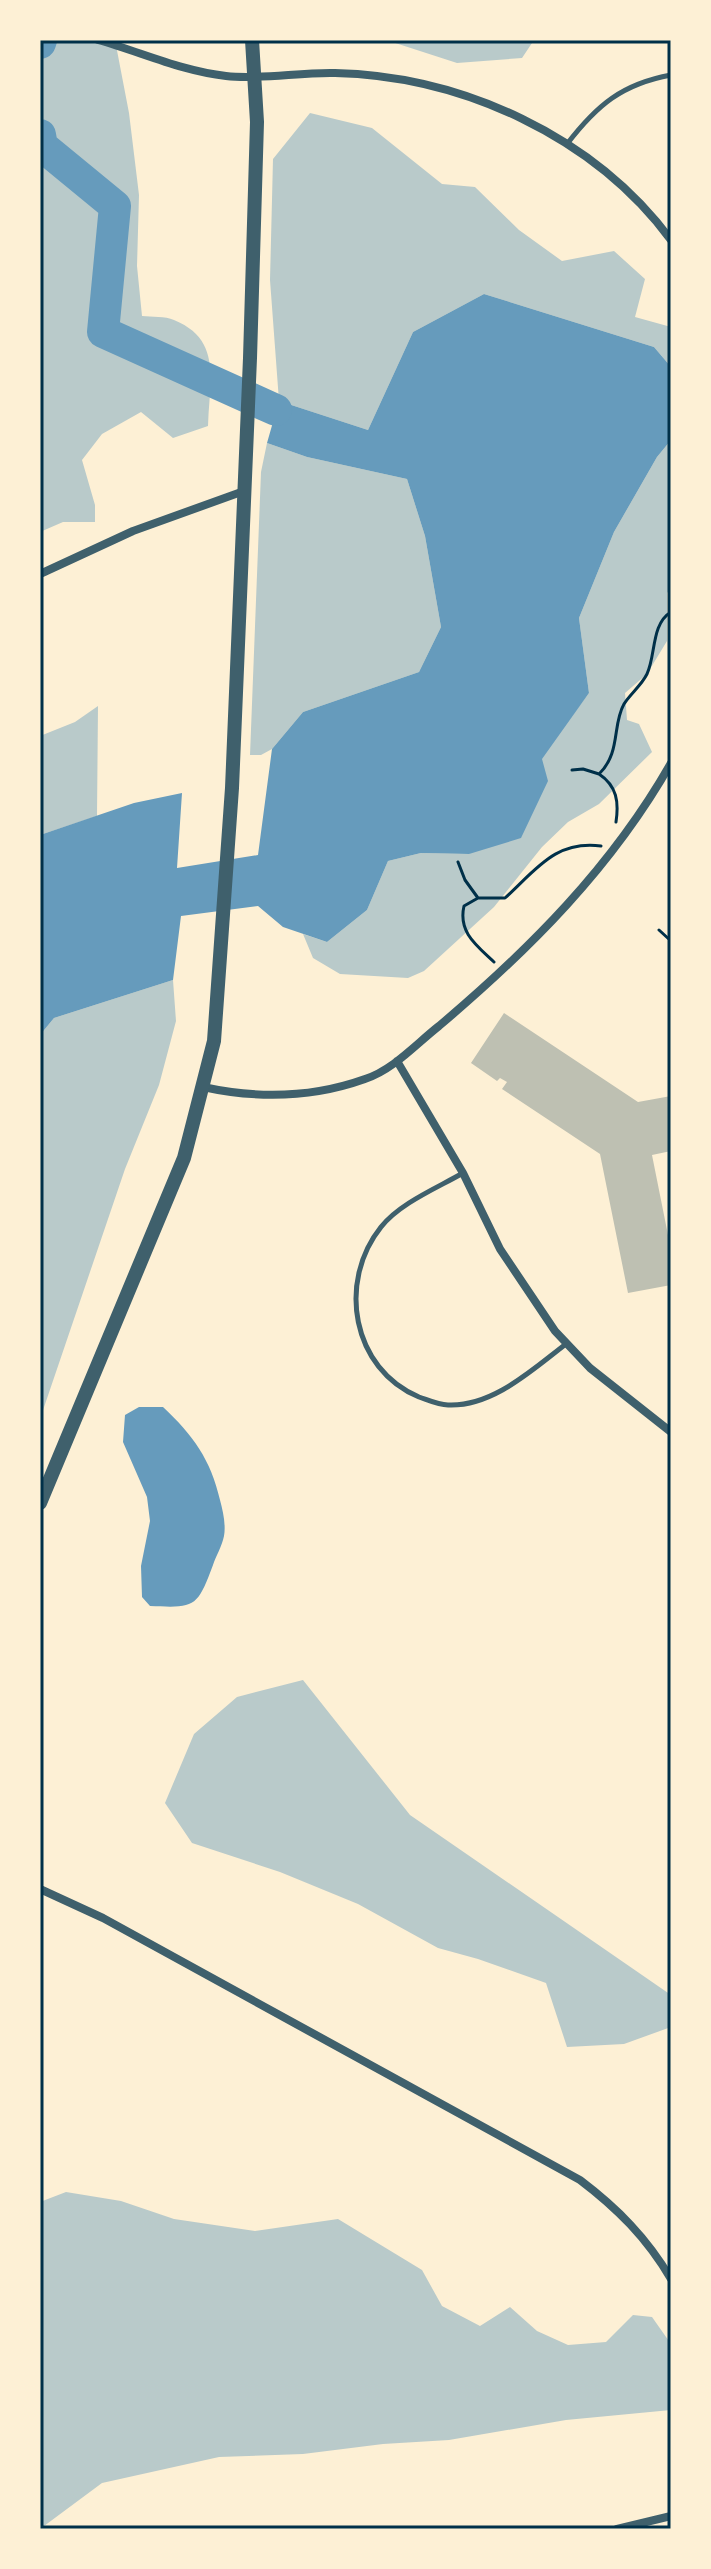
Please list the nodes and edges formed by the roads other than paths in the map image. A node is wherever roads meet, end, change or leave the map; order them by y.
1 (98, 40) edge
2 (252, 40) edge
3 (671, 75) edge
4 (256, 77) junction
5 (567, 144) junction
6 (671, 240) edge
7 (244, 491) junction
8 (40, 574) edge
9 (671, 763) edge
10 (397, 1061) junction
11 (203, 1087) junction
12 (463, 1173) junction
13 (566, 1344) junction
14 (671, 1432) edge
15 (40, 1503) edge
16 (40, 1889) edge
17 (671, 2279) edge
18 (671, 2516) edge
19 (617, 2529) edge

1 - 4 street
2 - 4 street
3 - 5 lane
4 - 5 street
4 - 7 street
5 - 6 street
7 - 8 street
7 - 11 street
9 - 10 street
10 - 11 street
10 - 12 street
11 - 15 street
12 - 13 street
12 - 13 lane
13 - 14 street
16 - 17 street
18 - 19 street

